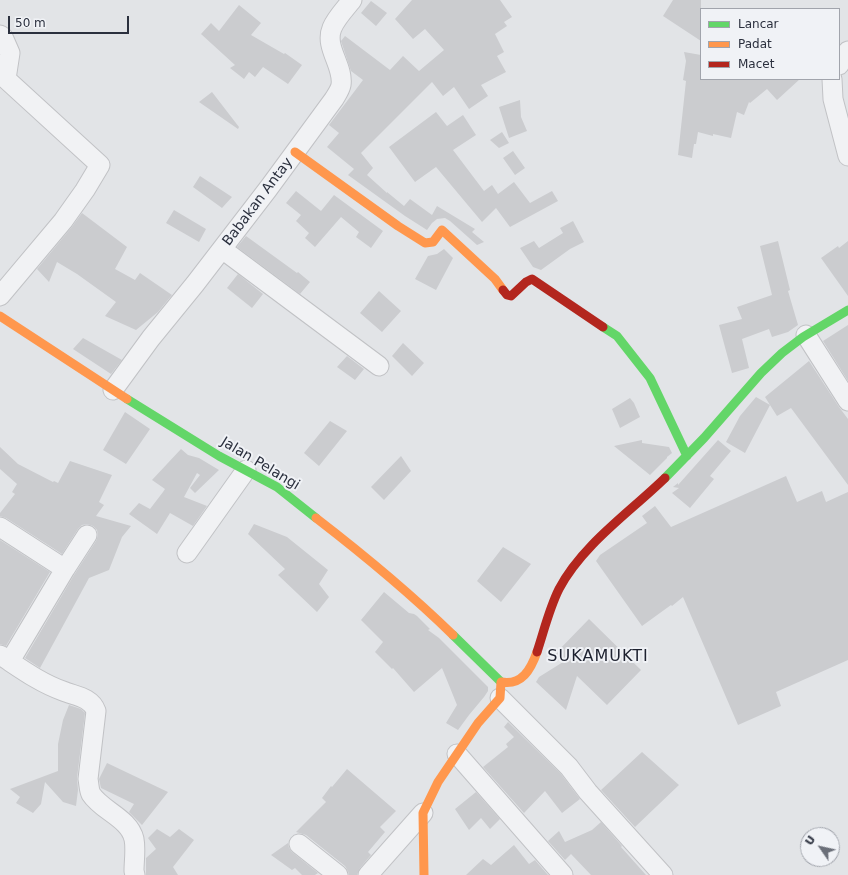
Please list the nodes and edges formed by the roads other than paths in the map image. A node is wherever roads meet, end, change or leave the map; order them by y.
1 (352, 0) edge
2 (0, 35) edge
3 (848, 51) edge
4 (840, 63) edge
5 (832, 80) edge
6 (296, 152) junction
7 (848, 156) edge
8 (222, 249) junction
9 (0, 296) edge
10 (848, 310) edge
11 (0, 316) edge
12 (806, 335) junction
13 (379, 366) dead end
14 (113, 390) junction
15 (848, 401) edge
16 (687, 456) junction
17 (246, 470) junction
18 (0, 527) edge
19 (87, 535) dead end
20 (187, 553) dead end
21 (64, 569) junction
22 (5, 658) edge
23 (500, 690) junction
24 (457, 754) junction
25 (423, 813) junction
26 (299, 844) dead end
27 (135, 875) edge
28 (338, 875) edge
29 (368, 875) edge
30 (424, 875) edge
31 (563, 875) edge
32 (663, 875) edge

1 - 6 street, Babakan Antay
2 - 9 street
3 - 4 street
5 - 7 street
6 - 8 street, Babakan Antay
6 - 16 street
8 - 13 street
8 - 14 street, Babakan Antay
10 - 12 street
11 - 14 street, Jalan Pelangi
12 - 15 street
12 - 16 street
14 - 17 street, Jalan Pelangi
16 - 23 street
17 - 20 street
17 - 23 street, Jalan Pelangi
18 - 21 street
19 - 21 street
21 - 22 street
22 - 27 street
23 - 24 street
23 - 32 street
24 - 25 street
24 - 31 street
25 - 29 street
25 - 30 street
26 - 28 street

